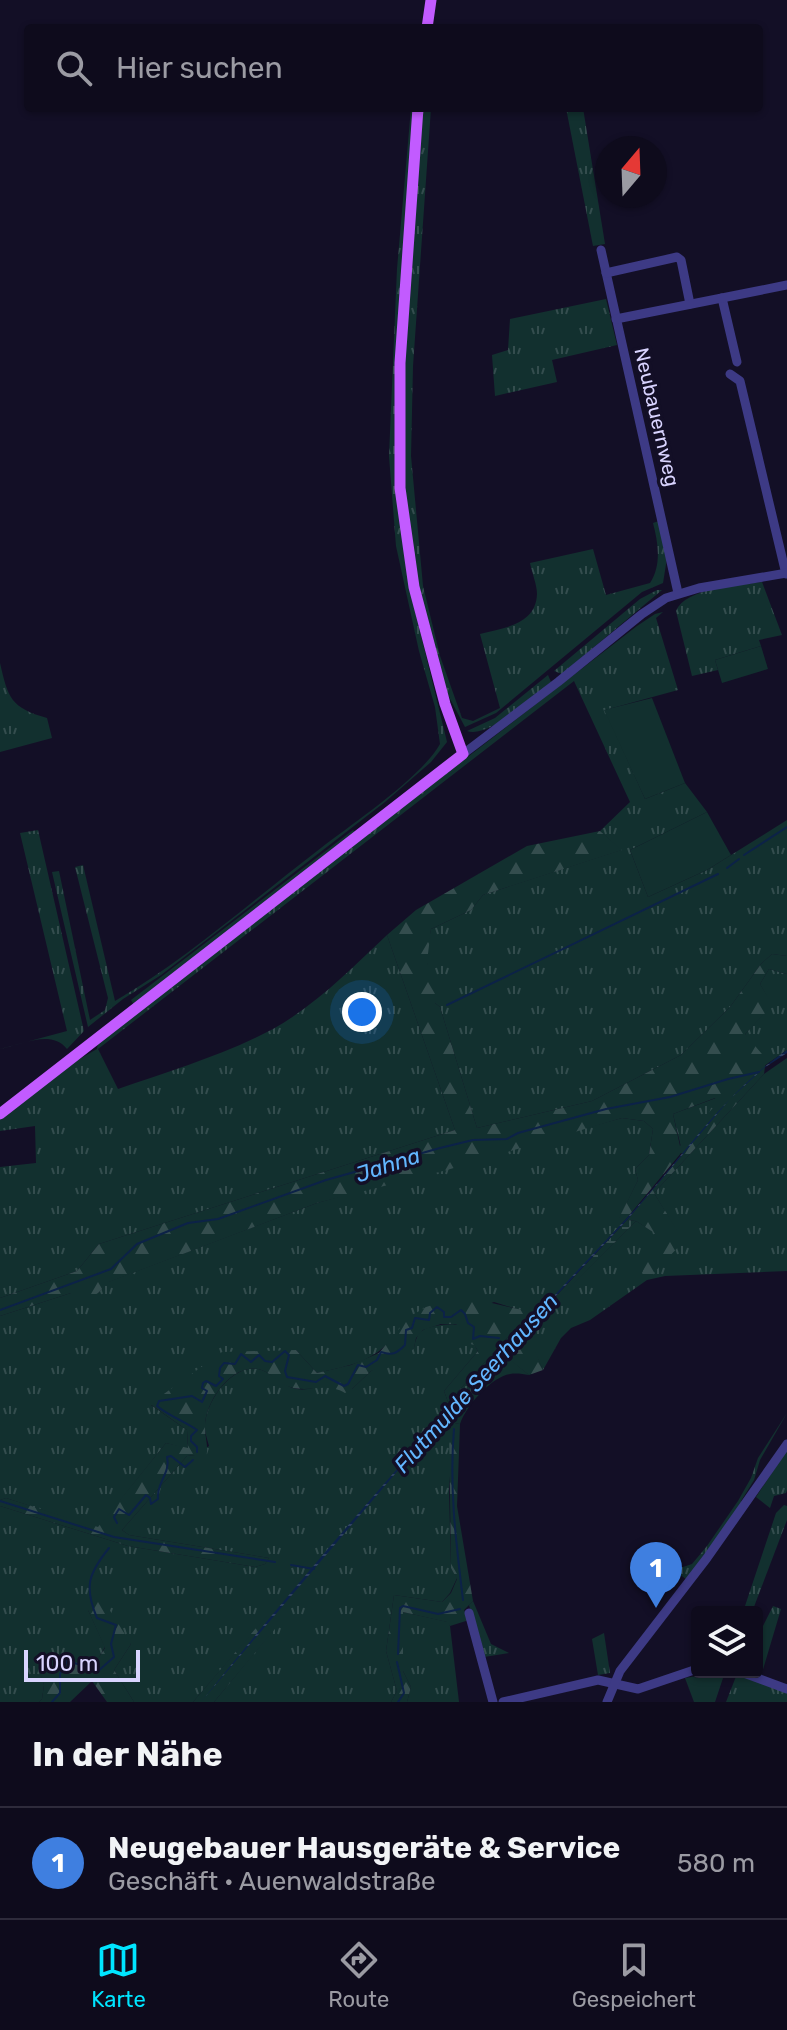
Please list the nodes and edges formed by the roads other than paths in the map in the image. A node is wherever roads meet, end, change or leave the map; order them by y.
1 (431, 0) edge
2 (428, 24) edge
3 (418, 112) edge
4 (601, 250) dead end
5 (606, 273) junction
6 (787, 285) edge
7 (722, 298) junction
8 (690, 304) junction
9 (616, 319) junction
10 (737, 362) dead end
11 (730, 374) dead end
12 (787, 574) edge
13 (678, 593) junction
14 (463, 754) junction
15 (0, 1114) edge
16 (787, 1444) edge
17 (469, 1613) dead end
18 (691, 1671) edge
19 (757, 1678) edge
20 (615, 1684) junction
21 (787, 1689) edge
22 (493, 1702) edge
23 (503, 1702) edge
24 (607, 1702) edge

1 - 2 main road
3 - 14 main road
4 - 5 street, Neubauernweg
5 - 8 street
5 - 9 street, Neubauernweg
6 - 7 street
7 - 8 street
7 - 10 street
8 - 9 street
9 - 13 street, Neubauernweg
11 - 12 street
12 - 13 street
13 - 14 street
14 - 15 main road
16 - 20 street
17 - 22 street
18 - 20 street
19 - 21 street
20 - 23 street
20 - 24 street

